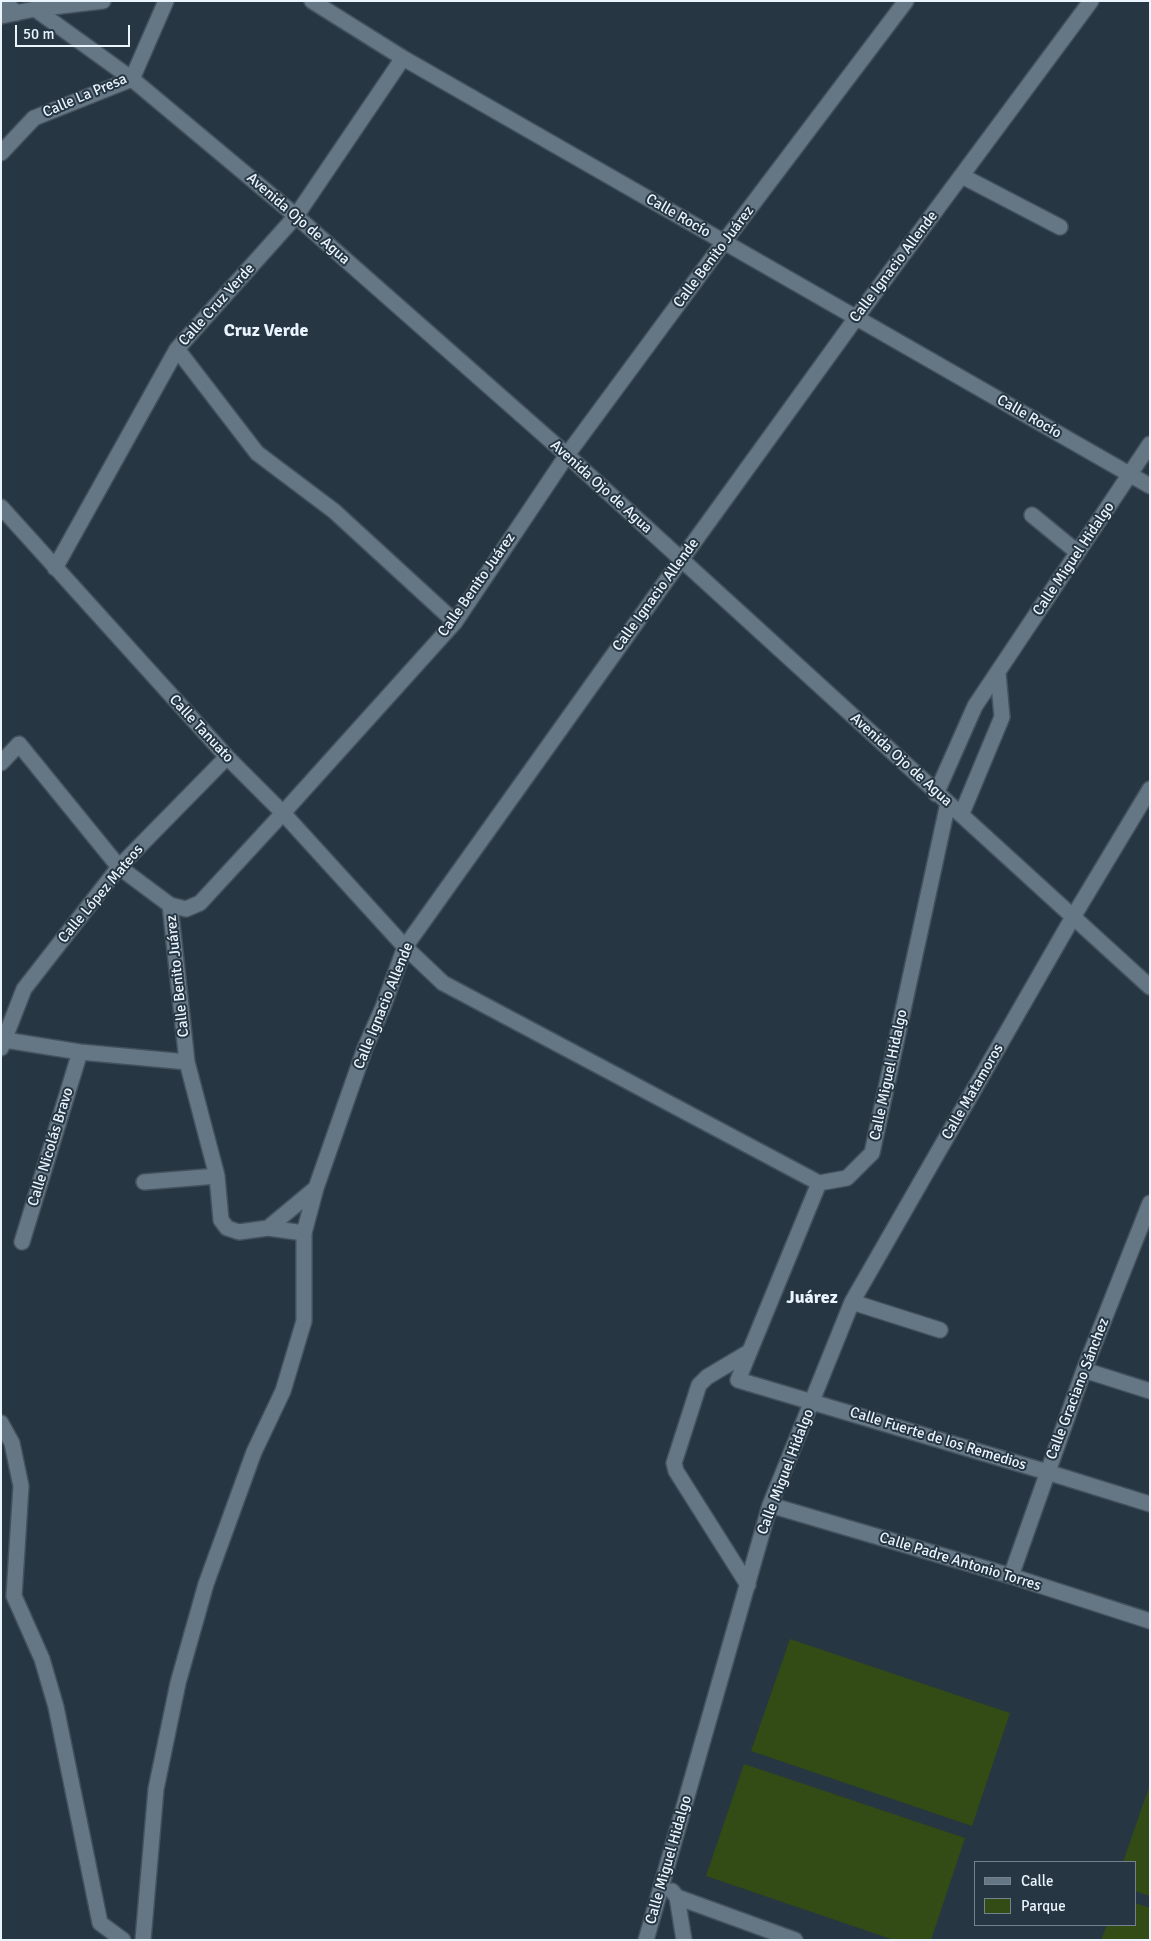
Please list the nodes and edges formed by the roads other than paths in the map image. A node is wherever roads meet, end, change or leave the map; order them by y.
1 (103, 1) edge
2 (166, 1) edge
3 (312, 1) edge
4 (906, 1) edge
5 (1091, 1) edge
6 (1, 4) edge
7 (35, 9) junction
8 (17, 13) junction
9 (1, 16) edge
10 (404, 58) junction
11 (132, 79) junction
12 (1, 153) edge
13 (962, 176) junction
14 (296, 216) junction
15 (1060, 227) dead end
16 (724, 242) junction
17 (856, 318) junction
18 (176, 349) junction
19 (1150, 444) edge
20 (567, 455) junction
21 (1130, 475) junction
22 (1150, 486) edge
23 (1, 507) edge
24 (1032, 515) dead end
25 (1078, 552) junction
26 (681, 560) junction
27 (55, 568) junction
28 (454, 622) junction
29 (998, 673) junction
30 (227, 758) junction
31 (1, 763) edge
32 (1150, 789) edge
33 (942, 798) junction
34 (283, 813) junction
35 (962, 813) junction
36 (119, 867) junction
37 (170, 905) junction
38 (1073, 917) junction
39 (405, 948) junction
40 (1150, 986) edge
41 (3, 1044) edge
42 (80, 1052) junction
43 (187, 1062) junction
44 (217, 1176) junction
45 (144, 1182) dead end
46 (819, 1183) junction
47 (316, 1188) junction
48 (1150, 1203) edge
49 (268, 1228) junction
50 (304, 1233) junction
51 (22, 1242) dead end
52 (852, 1302) junction
53 (940, 1330) dead end
54 (749, 1352) junction
55 (1084, 1370) junction
56 (1150, 1391) edge
57 (813, 1402) junction
58 (1, 1423) edge
59 (1047, 1472) junction
60 (1150, 1504) edge
61 (770, 1505) junction
62 (1011, 1576) junction
63 (748, 1585) junction
64 (1150, 1621) edge
65 (663, 1880) junction
66 (677, 1897) junction
67 (123, 1940) edge
68 (143, 1940) edge
69 (646, 1940) edge
70 (684, 1940) edge
71 (795, 1940) edge

1 - 7 street
2 - 11 street, Calle La Presa
3 - 10 street, Calle Rocío
4 - 16 street, Calle Benito Juárez
5 - 13 street, Calle Ignacio Allende
6 - 8 street
7 - 8 street
7 - 11 street, Avenida Ojo de Agua
8 - 9 street
10 - 14 street, Calle Cruz Verde
10 - 16 street, Calle Rocío
11 - 12 street, Calle La Presa
11 - 14 street, Avenida Ojo de Agua
13 - 15 street
13 - 17 street, Calle Ignacio Allende
14 - 18 street, Calle Cruz Verde
14 - 20 street, Avenida Ojo de Agua
16 - 17 street, Calle Rocío
16 - 20 street, Calle Benito Juárez
17 - 21 street, Calle Rocío
17 - 26 street, Calle Ignacio Allende
18 - 27 street, Calle Cruz Verde
18 - 28 street
19 - 21 street, Calle Miguel Hidalgo
20 - 26 street, Avenida Ojo de Agua
20 - 28 street, Calle Benito Juárez
21 - 22 street, Calle Rocío
21 - 25 street, Calle Miguel Hidalgo
23 - 27 street, Calle Tanuato
24 - 25 street
25 - 29 street, Calle Miguel Hidalgo
26 - 33 street, Avenida Ojo de Agua
26 - 39 street, Calle Ignacio Allende
27 - 30 street, Calle Tanuato
28 - 34 street, Calle Benito Juárez
29 - 33 street, Calle Miguel Hidalgo
29 - 35 street
30 - 34 street, Calle Tanuato
30 - 36 street, Calle López Mateos
31 - 36 street
32 - 38 street, Calle Matamoros
33 - 35 street, Avenida Ojo de Agua
33 - 46 street, Calle Miguel Hidalgo
34 - 37 street, Calle Benito Juárez
34 - 39 street, Calle Tanuato
35 - 38 street, Avenida Ojo de Agua
36 - 37 street
36 - 41 street, Calle López Mateos
37 - 43 street, Calle Benito Juárez
38 - 40 street, Avenida Ojo de Agua
38 - 52 street, Calle Matamoros
39 - 46 street, Calle Tanuato
39 - 47 street, Calle Ignacio Allende
41 - 42 street
42 - 43 street
42 - 51 street, Calle Nicolás Bravo
43 - 44 street, Calle Benito Juárez
44 - 45 street
44 - 49 street, Calle Benito Juárez
46 - 54 street, Calle Miguel Hidalgo
47 - 49 street
47 - 50 street, Calle Ignacio Allende
48 - 55 street, Calle Graciano Sánchez
49 - 50 street
50 - 68 street, Calle Ignacio Allende
52 - 53 street
52 - 57 street, Calle Matamoros
54 - 57 street, Calle Miguel Hidalgo
54 - 63 street
55 - 56 street
55 - 59 street, Calle Graciano Sánchez
57 - 59 street, Calle Fuerte de los Remedios
57 - 61 street, Calle Miguel Hidalgo
58 - 67 street
59 - 60 street, Calle Fuerte de los Remedios
59 - 62 street, Calle Graciano Sánchez
61 - 62 street, Calle Padre Antonio Torres
61 - 63 street, Calle Miguel Hidalgo
62 - 64 street, Calle Padre Antonio Torres
63 - 65 street, Calle Miguel Hidalgo
65 - 66 street
65 - 69 street, Calle Miguel Hidalgo
66 - 70 street
66 - 71 street

